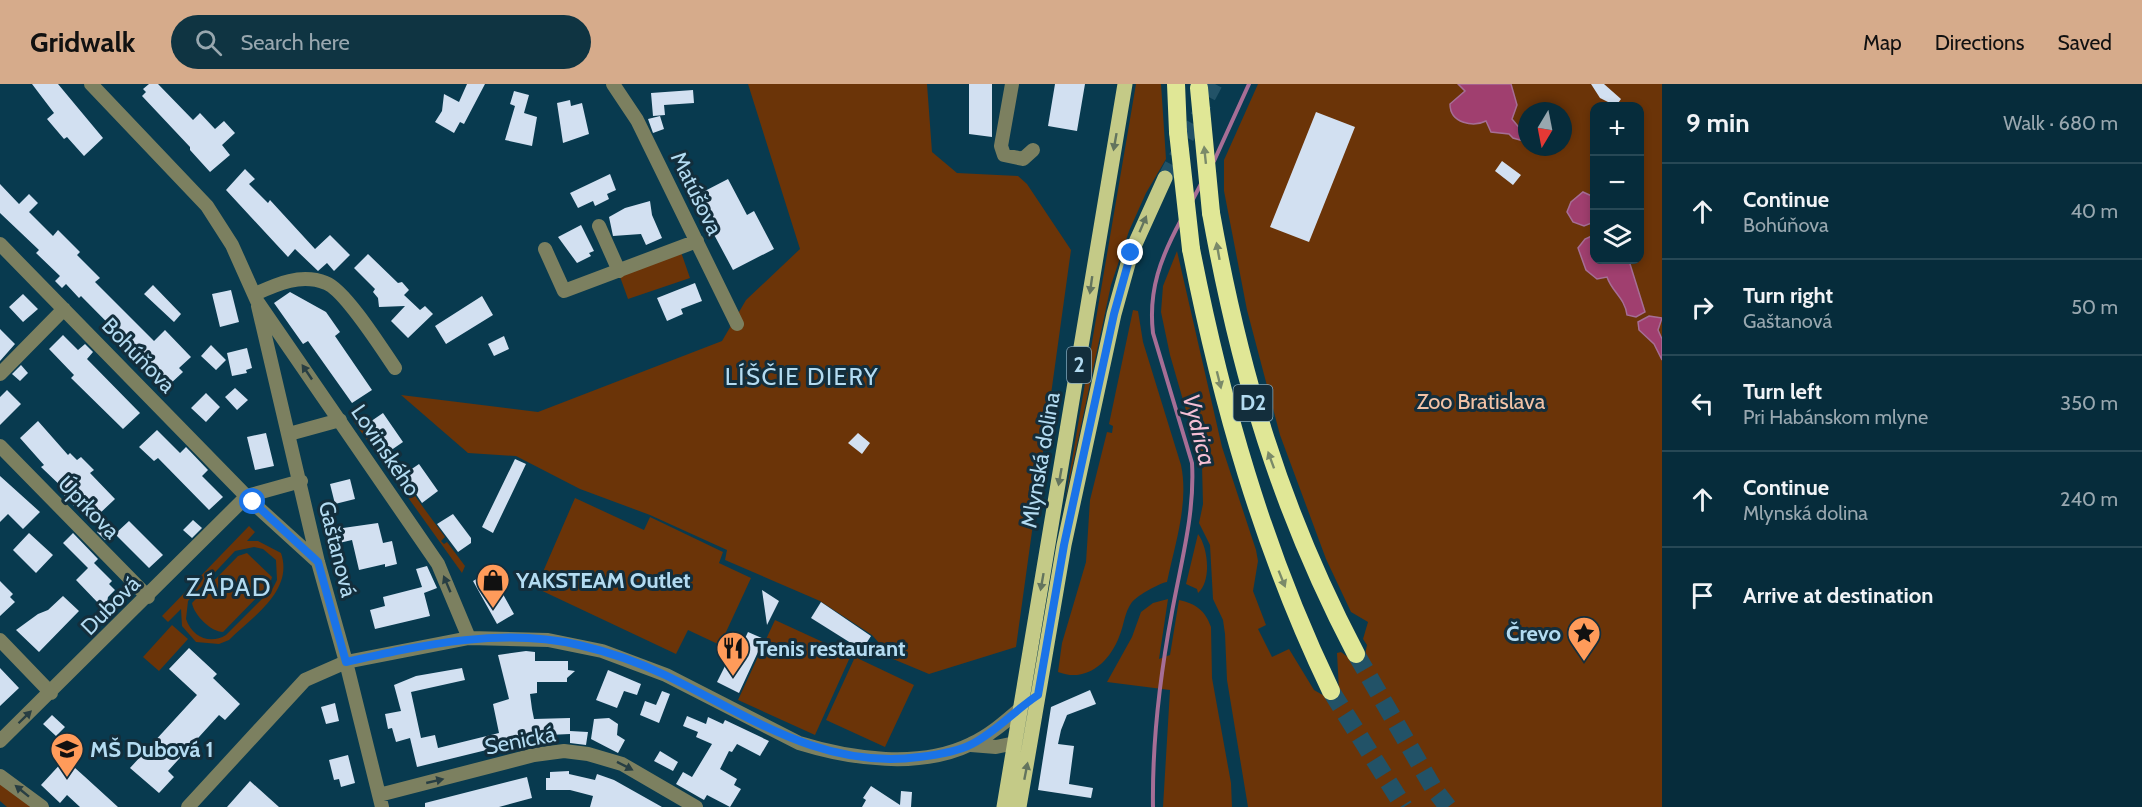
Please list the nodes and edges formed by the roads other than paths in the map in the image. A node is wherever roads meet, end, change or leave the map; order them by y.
1 (91, 84) edge
2 (613, 84) edge
3 (1012, 84) edge
4 (1125, 84) edge
5 (1176, 84) edge
6 (1199, 86) edge
7 (1033, 150) dead end
8 (1165, 178) tunnel mouth
9 (599, 226) dead end
10 (697, 241) junction
11 (0, 244) edge
12 (545, 249) dead end
13 (619, 270) junction
14 (256, 297) junction
15 (64, 309) junction
16 (737, 324) dead end
17 (396, 368) dead end
18 (0, 374) edge
19 (340, 420) junction
20 (289, 434) junction
21 (0, 446) edge
22 (300, 481) junction
23 (250, 499) junction
24 (318, 562) junction
25 (148, 597) junction
26 (469, 638) junction
27 (0, 640) edge
28 (1356, 654) tunnel mouth
29 (346, 662) junction
30 (1331, 691) tunnel mouth
31 (51, 693) junction
32 (1038, 695) junction
33 (1020, 709) junction
34 (1032, 734) junction
35 (0, 741) edge
36 (1015, 743) junction
37 (971, 745) junction
38 (0, 776) edge
39 (380, 801) edge
40 (42, 807) edge
41 (188, 807) edge
42 (696, 807) edge
43 (1004, 807) edge
44 (1019, 807) edge

1 - 14 street, Lovinského
2 - 10 street, Matúšova
3 - 7 street
4 -> 33 main road, Mlynská dolina / 2
5 -> 30 highway, D2, bridge
28 -> 6 highway, D2, bridge
32 -> 8 main road, Mlynská dolina / 2
9 - 13 street
10 - 13 street
10 - 16 street, Matúšova
11 - 15 street, Bohúňova
12 - 13 street
14 - 17 street
19 -> 14 street, Lovinského
14 - 20 street, Gaštanová
15 - 18 street
15 - 23 street, Bohúňova
19 - 20 street
26 -> 19 street, Lovinského
20 - 22 street, Gaštanová
21 - 25 street, Úprkova
22 - 23 street
22 - 24 street, Gaštanová
23 - 24 street, Bohúňova
23 - 25 street, Dubová
24 - 29 street, Gaštanová
25 - 31 street, Dubová
26 - 29 street
26 - 37 street
27 - 31 street
29 - 39 street, Gaštanová
29 - 41 street
35 -> 31 street, Dubová
32 - 33 main road
32 - 34 main road, Mlynská dolina / 2
33 - 36 main road, Mlynská dolina / 2
33 - 37 street
34 - 36 main road
44 -> 34 main road, Mlynská dolina / 2
36 - 37 street
36 - 43 main road, Mlynská dolina / 2
40 -> 38 street
39 -> 42 street, Senická

